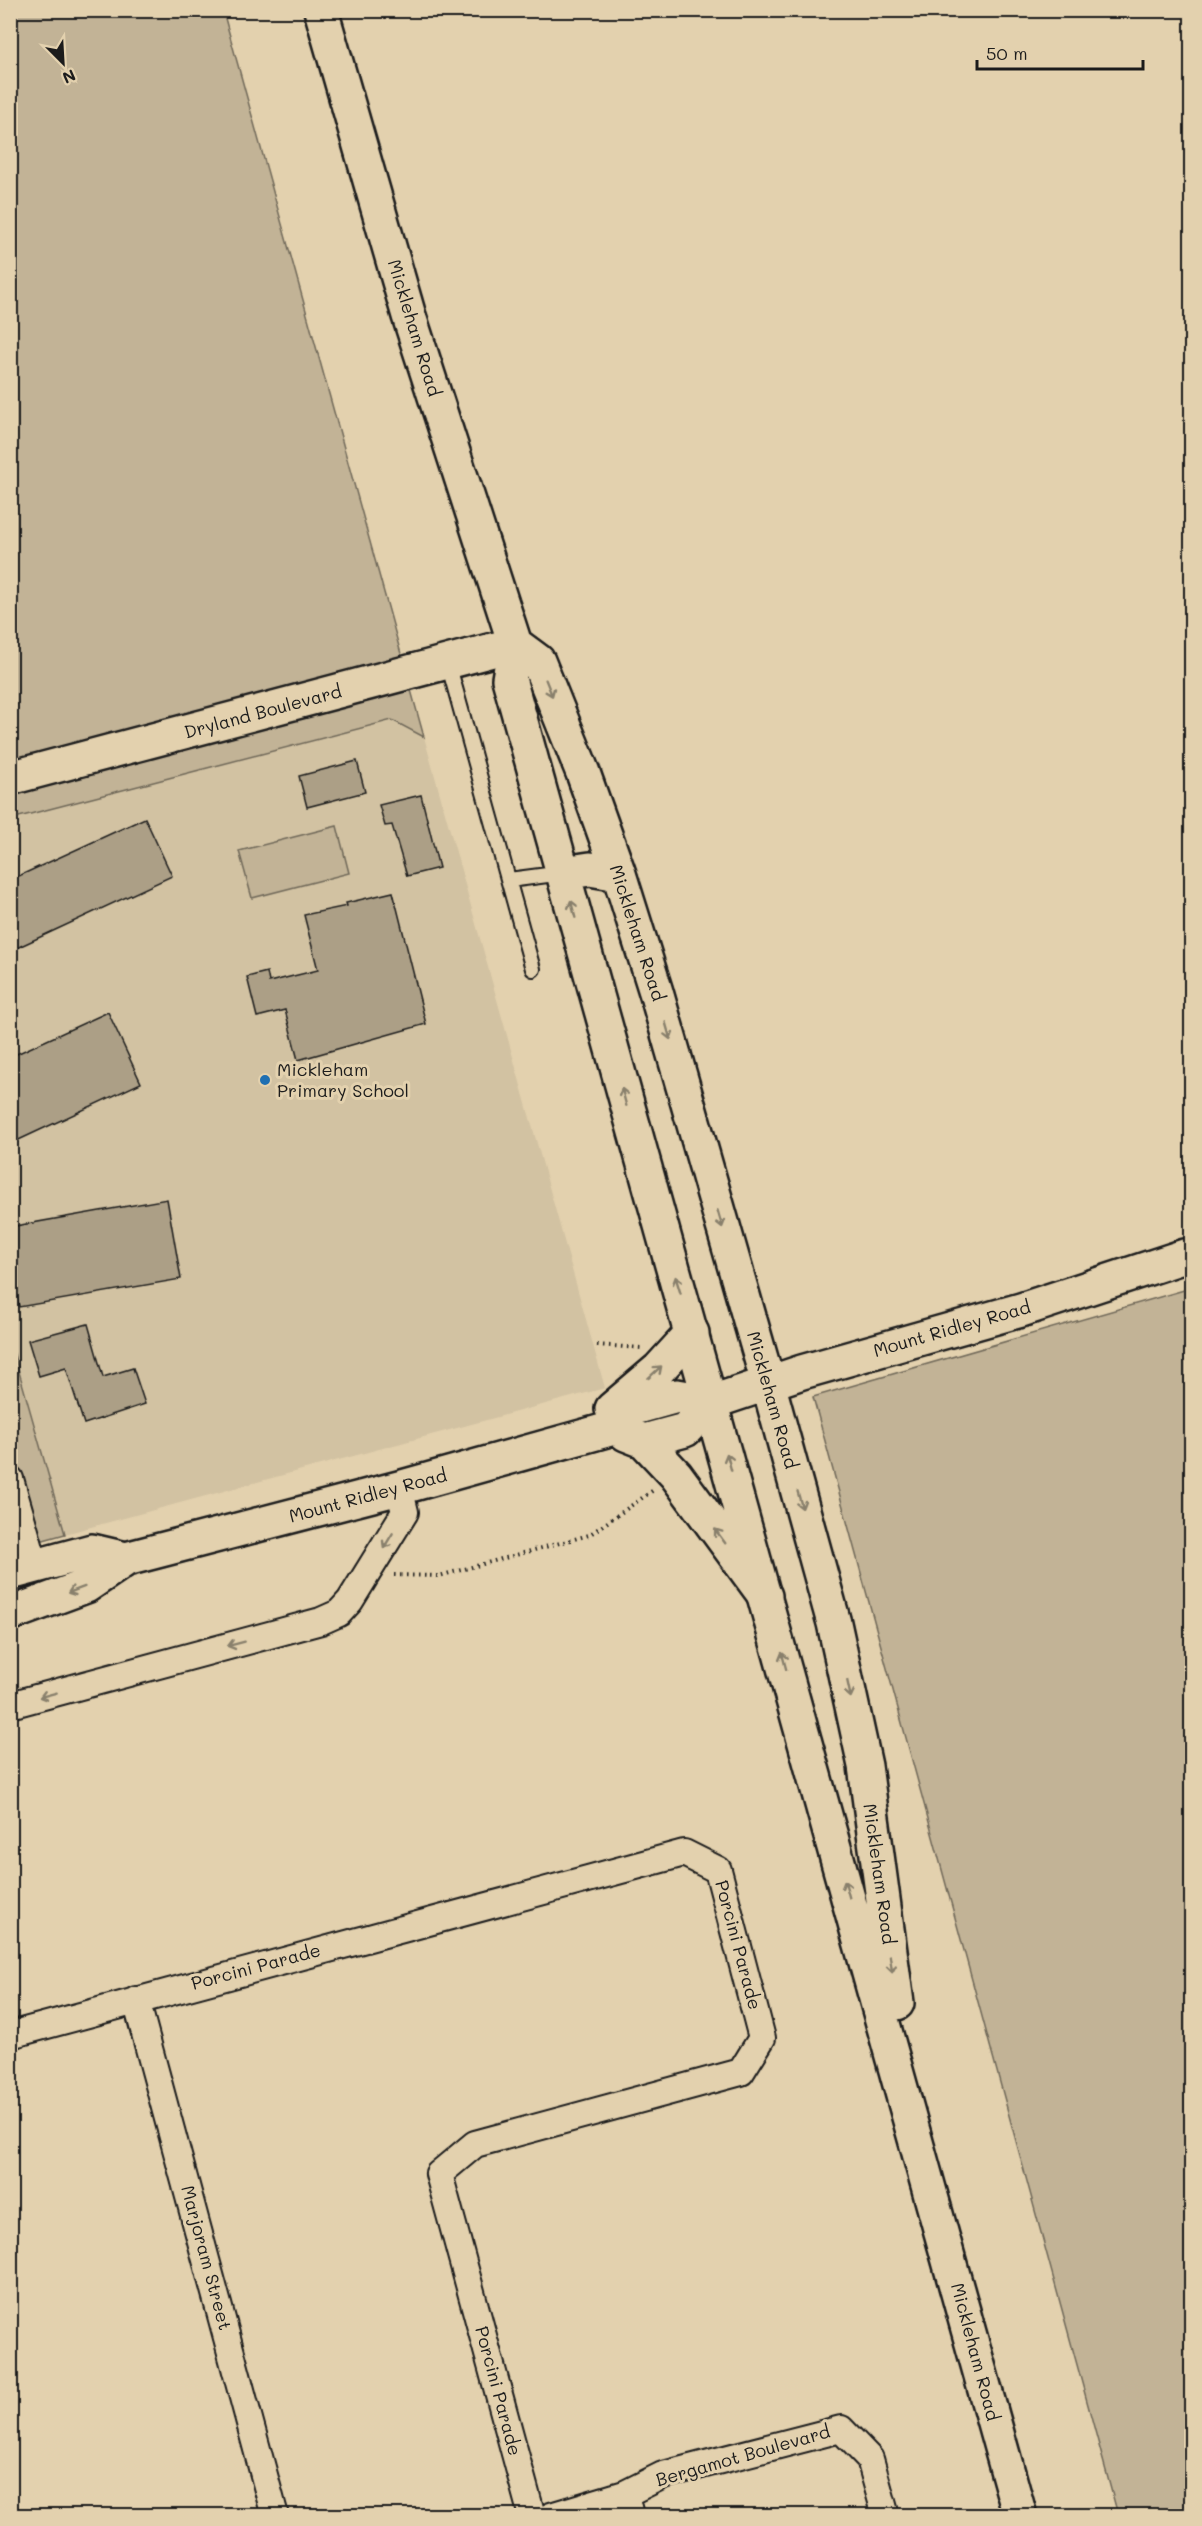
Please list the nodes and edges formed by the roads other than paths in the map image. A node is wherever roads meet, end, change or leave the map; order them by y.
1 (321, 10) edge
2 (515, 644) junction
3 (448, 663) junction
4 (10, 778) edge
5 (563, 873) junction
6 (619, 874) junction
7 (509, 880) junction
8 (533, 969) dead end
9 (1188, 1255) edge
10 (692, 1333) junction
11 (768, 1383) junction
12 (712, 1401) junction
13 (610, 1429) junction
14 (579, 1437) junction
15 (644, 1441) junction
16 (10, 1479) edge
17 (399, 1488) junction
18 (126, 1559) junction
19 (23, 1569) edge
20 (767, 1600) junction
21 (10, 1614) edge
22 (10, 1705) edge
23 (136, 2000) junction
24 (10, 2035) edge
25 (930, 2188) junction
26 (628, 2505) edge
27 (275, 2516) edge
28 (532, 2516) edge
29 (551, 2516) edge
30 (886, 2516) edge
31 (1020, 2516) edge

1 - 2 main road, Mickleham Road
2 - 3 main road, Dryland Boulevard
2 - 5 main road, Mickleham Road
2 -> 6 main road, Mickleham Road
3 - 4 main road, Dryland Boulevard
3 - 7 lane
5 - 6 main road
5 - 7 lane
10 -> 5 main road, Mickleham Road
6 -> 11 main road, Mickleham Road
7 - 8 lane
9 - 11 main road, Mount Ridley Road
10 - 12 main road, Mickleham Road
14 -> 10 main road
11 - 12 main road, Mount Ridley Road
11 -> 25 main road, Mickleham Road
12 - 13 main road, Mount Ridley Road
12 - 15 main road, Mount Ridley Road
20 -> 12 main road, Mickleham Road
13 - 14 main road, Mount Ridley Road
13 - 15 main road
14 - 17 main road, Mount Ridley Road
20 -> 15 main road
16 - 19 street
17 - 18 main road, Mount Ridley Road
17 -> 22 street
18 - 19 main road, Mount Ridley Road
18 -> 21 main road, Mount Ridley Road
25 -> 20 main road, Mickleham Road
23 - 24 street, Porcini Parade
23 - 27 street, Marjoram Street
23 - 28 street, Porcini Parade
25 - 31 main road, Mickleham Road
26 - 29 street, Bergamot Boulevard
26 - 30 street, Bergamot Boulevard

